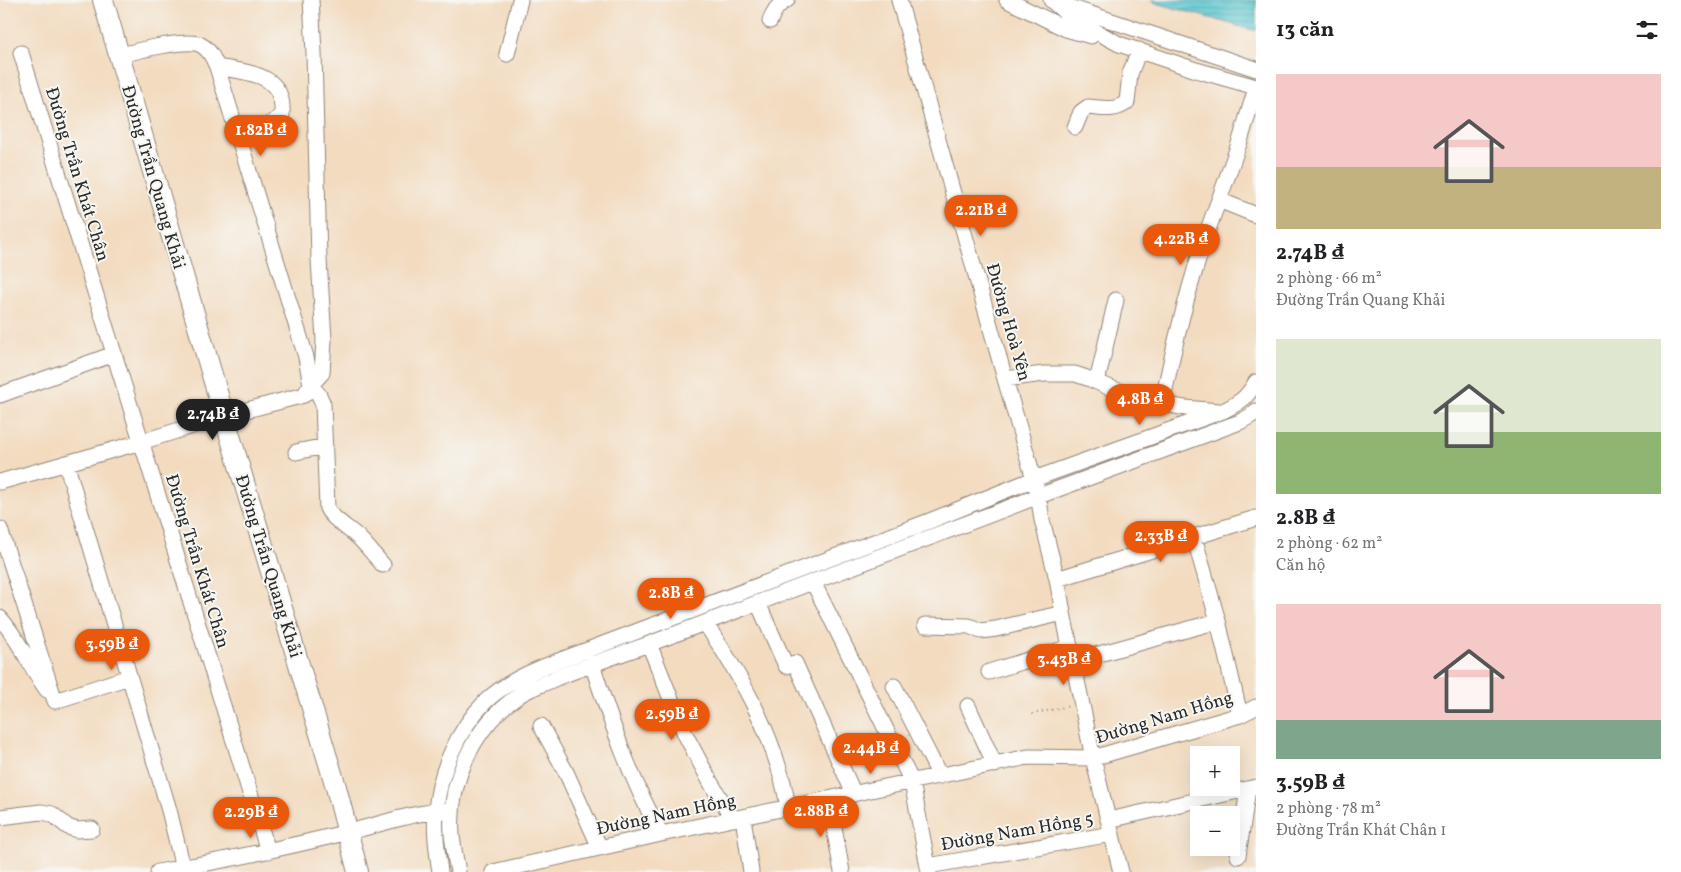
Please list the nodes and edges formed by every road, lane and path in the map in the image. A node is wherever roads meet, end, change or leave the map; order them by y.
1 (102, 0) edge
2 (311, 0) edge
3 (520, 0) edge
4 (899, 0) edge
5 (1007, 0) edge
6 (1052, 0) edge
7 (783, 1) edge
8 (770, 21) dead end
9 (1119, 44) junction
10 (1139, 50) junction
11 (21, 53) dead end
12 (507, 54) dead end
13 (119, 56) junction
14 (217, 67) junction
15 (1256, 69) edge
16 (1256, 88) edge
17 (1074, 127) dead end
18 (241, 143) junction
19 (1219, 200) junction
20 (1256, 215) edge
21 (1116, 300) dead end
22 (114, 354) junction
23 (1005, 379) junction
24 (1097, 382) junction
25 (1256, 382) edge
26 (310, 385) junction
27 (0, 395) edge
28 (1162, 404) junction
29 (1223, 411) junction
30 (1250, 411) edge
31 (224, 416) junction
32 (142, 442) junction
33 (325, 446) junction
34 (296, 452) dead end
35 (66, 463) junction
36 (0, 482) edge
37 (1036, 487) junction
38 (1256, 518) edge
39 (0, 528) edge
40 (1194, 537) junction
41 (383, 564) dead end
42 (1057, 579) junction
43 (813, 582) junction
44 (758, 603) junction
45 (1062, 613) junction
46 (0, 618) edge
47 (1218, 621) junction
48 (705, 623) junction
49 (925, 625) dead end
50 (650, 644) junction
51 (1072, 654) junction
52 (592, 664) junction
53 (989, 672) dead end
54 (129, 677) junction
55 (894, 686) dead end
56 (56, 701) junction
57 (1082, 703) junction
58 (968, 706) dead end
59 (1256, 707) edge
60 (1032, 714) dead end
61 (1240, 715) junction
62 (541, 726) dead end
63 (1094, 758) junction
64 (995, 765) junction
65 (940, 776) junction
66 (912, 782) junction
67 (1252, 788) edge
68 (854, 794) junction
69 (829, 799) junction
70 (788, 807) junction
71 (444, 811) junction
72 (0, 817) edge
73 (738, 818) junction
74 (1111, 827) junction
75 (92, 829) dead end
76 (349, 832) junction
77 (661, 834) junction
78 (1240, 846) edge
79 (600, 848) junction
80 (268, 851) junction
81 (929, 869) edge
82 (184, 870) edge
83 (158, 872) edge
84 (358, 872) edge
85 (440, 872) edge
86 (458, 872) edge
87 (493, 872) edge
88 (752, 872) edge
89 (842, 872) edge
90 (1121, 872) edge

1 - 13 main road, Đường Trần Quang Khải
2 - 26 street
3 - 12 street
4 - 23 street, Đường Hoà Yên
5 - 9 street
6 - 9 street
6 - 15 street
7 - 8 street
9 - 10 street
10 - 16 street
10 - 17 street
11 - 22 street, Đường Trần Khát Chân
13 - 14 street
13 - 31 main road, Đường Trần Quang Khải
14 - 18 street
14 - 18 street
16 - 19 street
18 - 26 street
19 - 20 street
19 - 28 street
21 - 24 street
22 - 27 street
22 - 32 street, Đường Trần Khát Chân
23 - 24 street
23 - 37 street, Đường Hoà Yên
24 - 28 street
25 - 30 street
26 - 31 street
26 - 33 street
28 - 29 street
29 - 30 street
29 - 37 street
30 - 37 street
31 - 32 street
31 - 76 main road, Đường Trần Quang Khải
32 - 35 street
32 - 80 street, Đường Trần Khát Chân
33 - 34 street
33 - 41 street
35 - 36 street
35 - 54 street
37 - 42 street, Đường Hoà Yên
37 - 43 street
37 - 71 street
38 - 40 street
39 - 56 street
40 - 42 street
40 - 47 street
42 - 45 street, Đường Hoà Yên
43 - 44 street
43 - 66 street
44 - 48 street
44 - 68 street
45 - 49 street
45 - 51 street, Đường Hoà Yên
46 - 56 street
47 - 51 street
47 - 61 street
48 - 50 street
48 - 70 street
50 - 52 street
50 - 73 street
51 - 53 street
51 - 57 street, Đường Hoà Yên
52 - 71 street
52 - 77 street
54 - 56 street
54 - 82 street
55 - 65 street
57 - 60 path
57 - 63 street, Đường Hoà Yên
58 - 64 street
59 - 61 street, Đường Nam Hồng
61 - 63 street, Đường Nam Hồng
62 - 79 street
63 - 64 street, Đường Nam Hồng
63 - 74 street, Đường Hoà Yên
64 - 65 street, Đường Nam Hồng
65 - 66 street, Đường Nam Hồng
66 - 68 street, Đường Nam Hồng
66 - 81 street
67 - 74 street, Đường Nam Hồng 5
67 - 78 street
68 - 69 street, Đường Nam Hồng
69 - 70 street, Đường Nam Hồng
69 - 89 street
70 - 73 street, Đường Nam Hồng
71 - 76 street
71 - 85 street
71 - 86 street
72 - 75 street
73 - 77 street, Đường Nam Hồng
73 - 88 street
74 - 81 street, Đường Nam Hồng 5
74 - 90 street, Đường Hoà Yên
76 - 80 street
76 - 84 main road, Đường Trần Quang Khải
77 - 79 street, Đường Nam Hồng
79 - 87 street, Đường Nam Hồng
80 - 82 street
82 - 83 street

